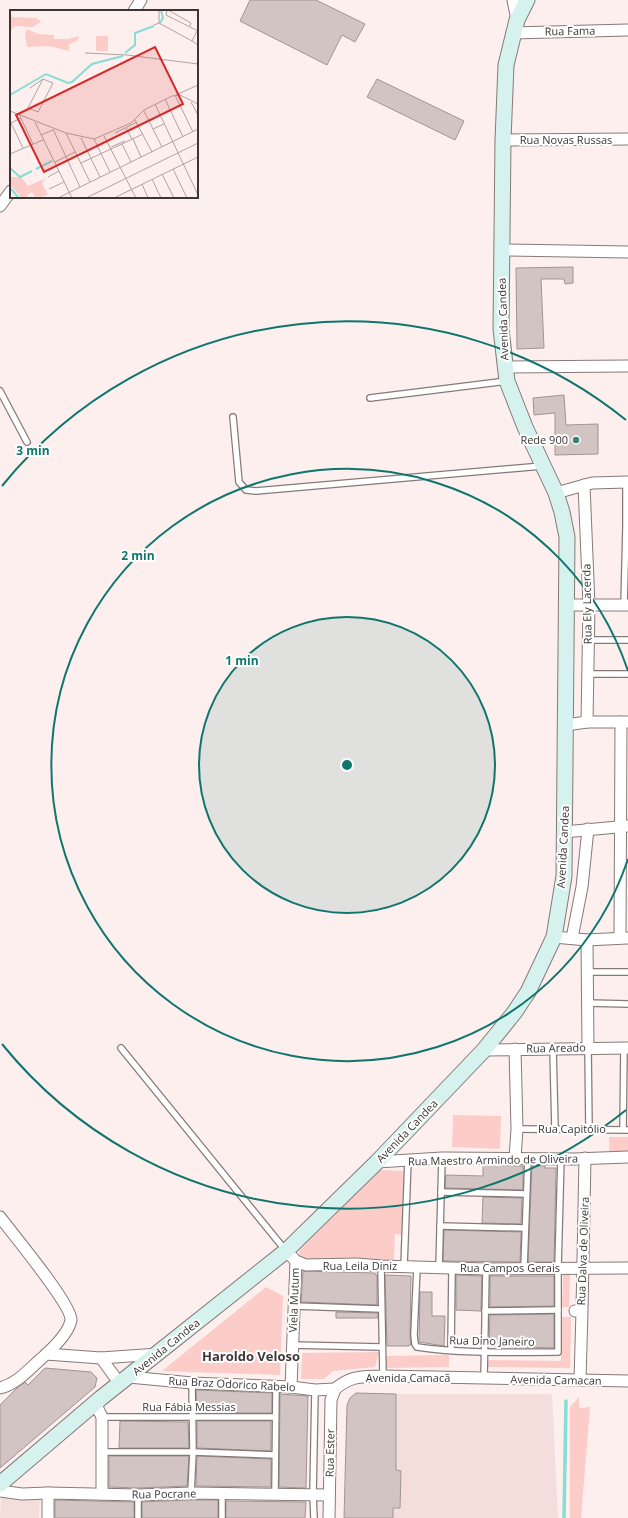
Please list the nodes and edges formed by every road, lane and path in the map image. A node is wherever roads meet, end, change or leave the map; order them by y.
1 (141, 0) edge
2 (512, 0) edge
3 (526, 0) edge
4 (135, 10) edge
5 (514, 26) junction
6 (628, 30) edge
7 (503, 140) junction
8 (628, 140) edge
9 (10, 192) edge
10 (0, 206) edge
11 (501, 250) junction
12 (628, 252) edge
13 (628, 366) edge
14 (506, 374) junction
15 (0, 391) edge
16 (370, 398) dead end
17 (233, 417) dead end
18 (27, 442) dead end
19 (542, 466) junction
20 (627, 482) edge
21 (584, 485) junction
22 (556, 493) junction
23 (627, 527) edge
24 (627, 561) edge
25 (566, 605) junction
26 (589, 605) junction
27 (626, 606) edge
28 (588, 640) junction
29 (628, 640) edge
30 (588, 674) junction
31 (628, 674) edge
32 (587, 722) junction
33 (624, 722) edge
34 (566, 725) junction
35 (624, 744) edge
36 (624, 778) edge
37 (624, 826) edge
38 (588, 829) junction
39 (564, 832) junction
40 (624, 862) edge
41 (624, 896) edge
42 (554, 937) junction
43 (572, 938) junction
44 (624, 938) edge
45 (587, 940) junction
46 (587, 972) junction
47 (628, 972) edge
48 (588, 1003) junction
49 (628, 1004) edge
50 (120, 1048) dead end
51 (588, 1048) junction
52 (626, 1048) edge
53 (515, 1049) junction
54 (553, 1049) junction
55 (484, 1050) junction
56 (517, 1129) junction
57 (555, 1129) junction
58 (589, 1129) junction
59 (625, 1130) edge
60 (628, 1157) edge
61 (442, 1158) junction
62 (515, 1158) junction
63 (528, 1158) junction
64 (561, 1158) junction
65 (586, 1158) junction
66 (408, 1160) junction
67 (377, 1162) junction
68 (441, 1192) junction
69 (526, 1194) junction
70 (0, 1217) edge
71 (440, 1226) junction
72 (525, 1228) junction
73 (291, 1256) junction
74 (381, 1266) junction
75 (404, 1266) junction
76 (417, 1267) junction
77 (439, 1268) junction
78 (452, 1268) junction
79 (524, 1268) junction
80 (558, 1268) junction
81 (583, 1268) junction
82 (628, 1268) edge
83 (486, 1269) junction
84 (294, 1306) junction
85 (381, 1309) junction
86 (558, 1310) junction
87 (485, 1312) junction
88 (292, 1345) junction
89 (381, 1347) junction
90 (451, 1350) junction
91 (484, 1352) junction
92 (46, 1354) junction
93 (158, 1354) junction
94 (100, 1358) junction
95 (383, 1376) junction
96 (484, 1379) junction
97 (580, 1380) junction
98 (124, 1381) junction
99 (628, 1381) edge
100 (192, 1383) junction
101 (276, 1386) junction
102 (291, 1387) junction
103 (0, 1388) edge
104 (335, 1389) junction
105 (315, 1390) junction
106 (96, 1403) junction
107 (191, 1416) junction
108 (102, 1417) junction
109 (275, 1417) junction
110 (102, 1452) junction
111 (193, 1452) junction
112 (275, 1456) junction
113 (0, 1484) edge
114 (0, 1491) edge
115 (48, 1493) junction
116 (191, 1493) junction
117 (102, 1494) junction
118 (222, 1494) junction
119 (275, 1494) junction
120 (313, 1494) junction
121 (138, 1495) junction
122 (329, 1495) junction
123 (48, 1518) edge
124 (138, 1518) edge
125 (222, 1518) edge
126 (314, 1518) edge
127 (329, 1518) edge

1 - 4 street
2 - 5 street
3 - 5 main road, Avenida Candea
5 - 6 street, Rua Fama
5 - 7 main road, Avenida Candea
7 - 8 street, Rua Novas Russas
7 - 11 main road, Avenida Candea
9 - 10 street
11 - 12 street
11 - 14 main road, Avenida Candea
13 - 14 street
14 - 16 lane
14 - 19 main road, Avenida Candea
15 - 18 lane
17 - 19 lane
19 - 22 main road, Avenida Candea
20 - 21 street
20 - 23 lane
21 - 22 street
21 - 26 street, Rua Ely Lacerda
22 - 25 main road, Avenida Candea
23 - 24 lane
24 - 27 lane
25 - 26 street
25 - 34 main road, Avenida Candea
26 - 27 street
26 - 28 street, Rua Ely Lacerda
28 - 29 lane
28 - 30 street, Rua Ely Lacerda
30 - 31 lane
30 - 32 street, Rua Ely Lacerda
32 - 33 street
32 - 34 street
33 - 35 street
34 - 39 main road, Avenida Candea
35 - 36 street
36 - 37 street
37 - 38 street
37 - 40 street
38 - 39 street
38 - 43 street
39 - 42 main road, Avenida Candea
40 - 41 street
41 - 44 street
42 - 43 street
42 - 55 main road, Avenida Candea
43 - 45 street
44 - 45 street
45 - 46 street
46 - 47 lane
46 - 48 street
48 - 49 lane
48 - 51 street
50 - 73 lane
51 - 52 street, Rua Areado
51 - 54 street, Rua Areado
51 - 58 lane
52 - 59 lane
53 - 54 street, Rua Areado
53 - 55 street, Rua Areado
53 - 56 street
54 - 57 lane
55 - 67 main road, Avenida Candea
56 - 57 lane, Rua Capitólio
56 - 62 street
57 - 58 lane, Rua Capitólio
58 - 59 lane, Rua Capitólio
60 - 65 street
61 - 62 street, Rua Maestro Armindo de Oliveira
61 - 66 street, Rua Maestro Armindo de Oliveira
61 - 68 lane
62 - 63 street, Rua Maestro Armindo de Oliveira
63 - 64 street, Rua Maestro Armindo de Oliveira
63 - 69 lane
64 - 65 street, Rua Maestro Armindo de Oliveira
64 - 80 lane
65 - 81 street, Rua Dalva de Oliveira
66 - 67 street, Rua Maestro Armindo de Oliveira
66 - 75 lane
67 - 73 main road, Avenida Candea
68 - 69 lane
68 - 71 lane
69 - 72 lane
70 - 92 street
71 - 72 lane
71 - 77 lane
72 - 79 lane
73 - 74 street, Rua Leila Diniz
73 - 84 street, Viela Mutum
73 - 93 main road, Avenida Candea
74 - 75 street, Rua Leila Diniz
74 - 85 lane
75 - 76 street, Rua Leila Diniz
76 - 77 street, Rua Leila Diniz
76 - 90 lane, Rua Dino Janeiro
77 - 78 street, Rua Campos Gerais
78 - 83 street, Rua Campos Gerais
78 - 90 lane
79 - 80 street, Rua Campos Gerais
79 - 83 street, Rua Campos Gerais
80 - 81 street, Rua Campos Gerais
80 - 86 lane
81 - 82 street, Rua Campos Gerais
81 - 97 street, Rua Dalva de Oliveira
83 - 87 lane
84 - 85 lane
84 - 88 street, Viela Mutum
85 - 89 lane
86 - 87 lane
86 - 91 lane, Rua Dino Janeiro
87 - 91 lane
88 - 89 lane
88 - 102 street, Viela Mutum
89 - 95 lane
90 - 91 lane, Rua Dino Janeiro
91 - 96 lane
92 - 94 street
92 - 103 street
93 - 94 street
93 - 98 main road, Avenida Candea
94 - 98 street
95 - 96 street, Avenida Camacã
95 - 104 street, Avenida Camacã
96 - 97 street, Avenida Camacan
97 - 99 street, Avenida Camacan
98 - 100 street, Rua Braz Odorico Rabelo
98 - 106 main road, Avenida Candea
100 - 101 street, Rua Braz Odorico Rabelo
100 - 107 lane
101 - 102 street, Rua Braz Odorico Rabelo
101 - 109 lane
102 - 105 street, Rua Braz Odorico Rabelo
104 - 105 street, Rua Braz Odorico Rabelo
104 - 122 street, Rua Ester
105 - 120 lane
106 - 108 street
106 - 113 main road, Avenida Candea
107 - 108 lane, Rua Fábia Messias
107 - 109 lane, Rua Fábia Messias
107 - 111 lane
108 - 110 street
109 - 112 lane
110 - 111 lane
110 - 117 street
111 - 112 lane
111 - 116 lane
112 - 119 lane
114 - 115 street, Rua Pocrane
115 - 117 street, Rua Pocrane
115 - 123 street
116 - 118 street, Rua Pocrane
116 - 121 street, Rua Pocrane
117 - 121 street, Rua Pocrane
118 - 119 street, Rua Pocrane
118 - 125 lane
119 - 120 street, Rua Pocrane
120 - 122 street, Rua Pocrane
120 - 126 lane
121 - 124 lane
122 - 127 street, Rua Ester

